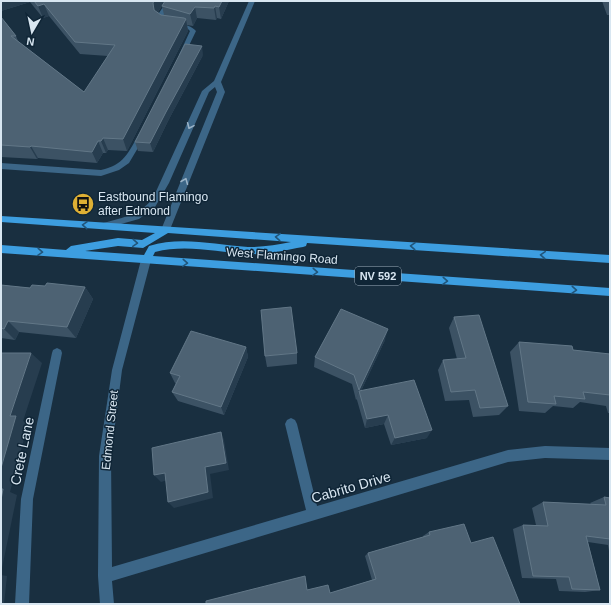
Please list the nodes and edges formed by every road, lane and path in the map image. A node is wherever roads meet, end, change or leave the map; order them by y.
1 (170, 1) edge
2 (252, 1) edge
3 (180, 58) edge
4 (217, 82) junction
5 (146, 127) edge
6 (1, 166) edge
7 (1, 219) edge
8 (103, 226) junction
9 (166, 230) junction
10 (317, 240) junction
11 (1, 249) edge
12 (55, 253) junction
13 (610, 259) edge
14 (146, 260) junction
15 (610, 292) edge
16 (57, 353) dead end
17 (291, 424) dead end
18 (610, 454) edge
19 (313, 514) junction
20 (105, 576) junction
21 (22, 604) edge
22 (107, 604) edge

1 - 3 lane
2 - 4 street
4 -> 8 street
9 -> 4 street
5 - 6 lane
8 -> 7 main road, West Flamingo Road
8 - 9 main road, West Flamingo Road
10 -> 9 main road, West Flamingo Road
12 -> 9 main road
13 -> 10 main road, West Flamingo Road
10 - 14 main road
11 -> 12 main road, West Flamingo Road / NV 592
12 - 14 main road, West Flamingo Road / NV 592
14 -> 15 main road, West Flamingo Road / NV 592
14 - 20 street, Edmond Street
16 - 21 street, Crete Lane
17 - 19 street
18 - 19 street, Cabrito Drive
19 - 20 street, Cabrito Drive
20 - 22 street, Edmond Street

